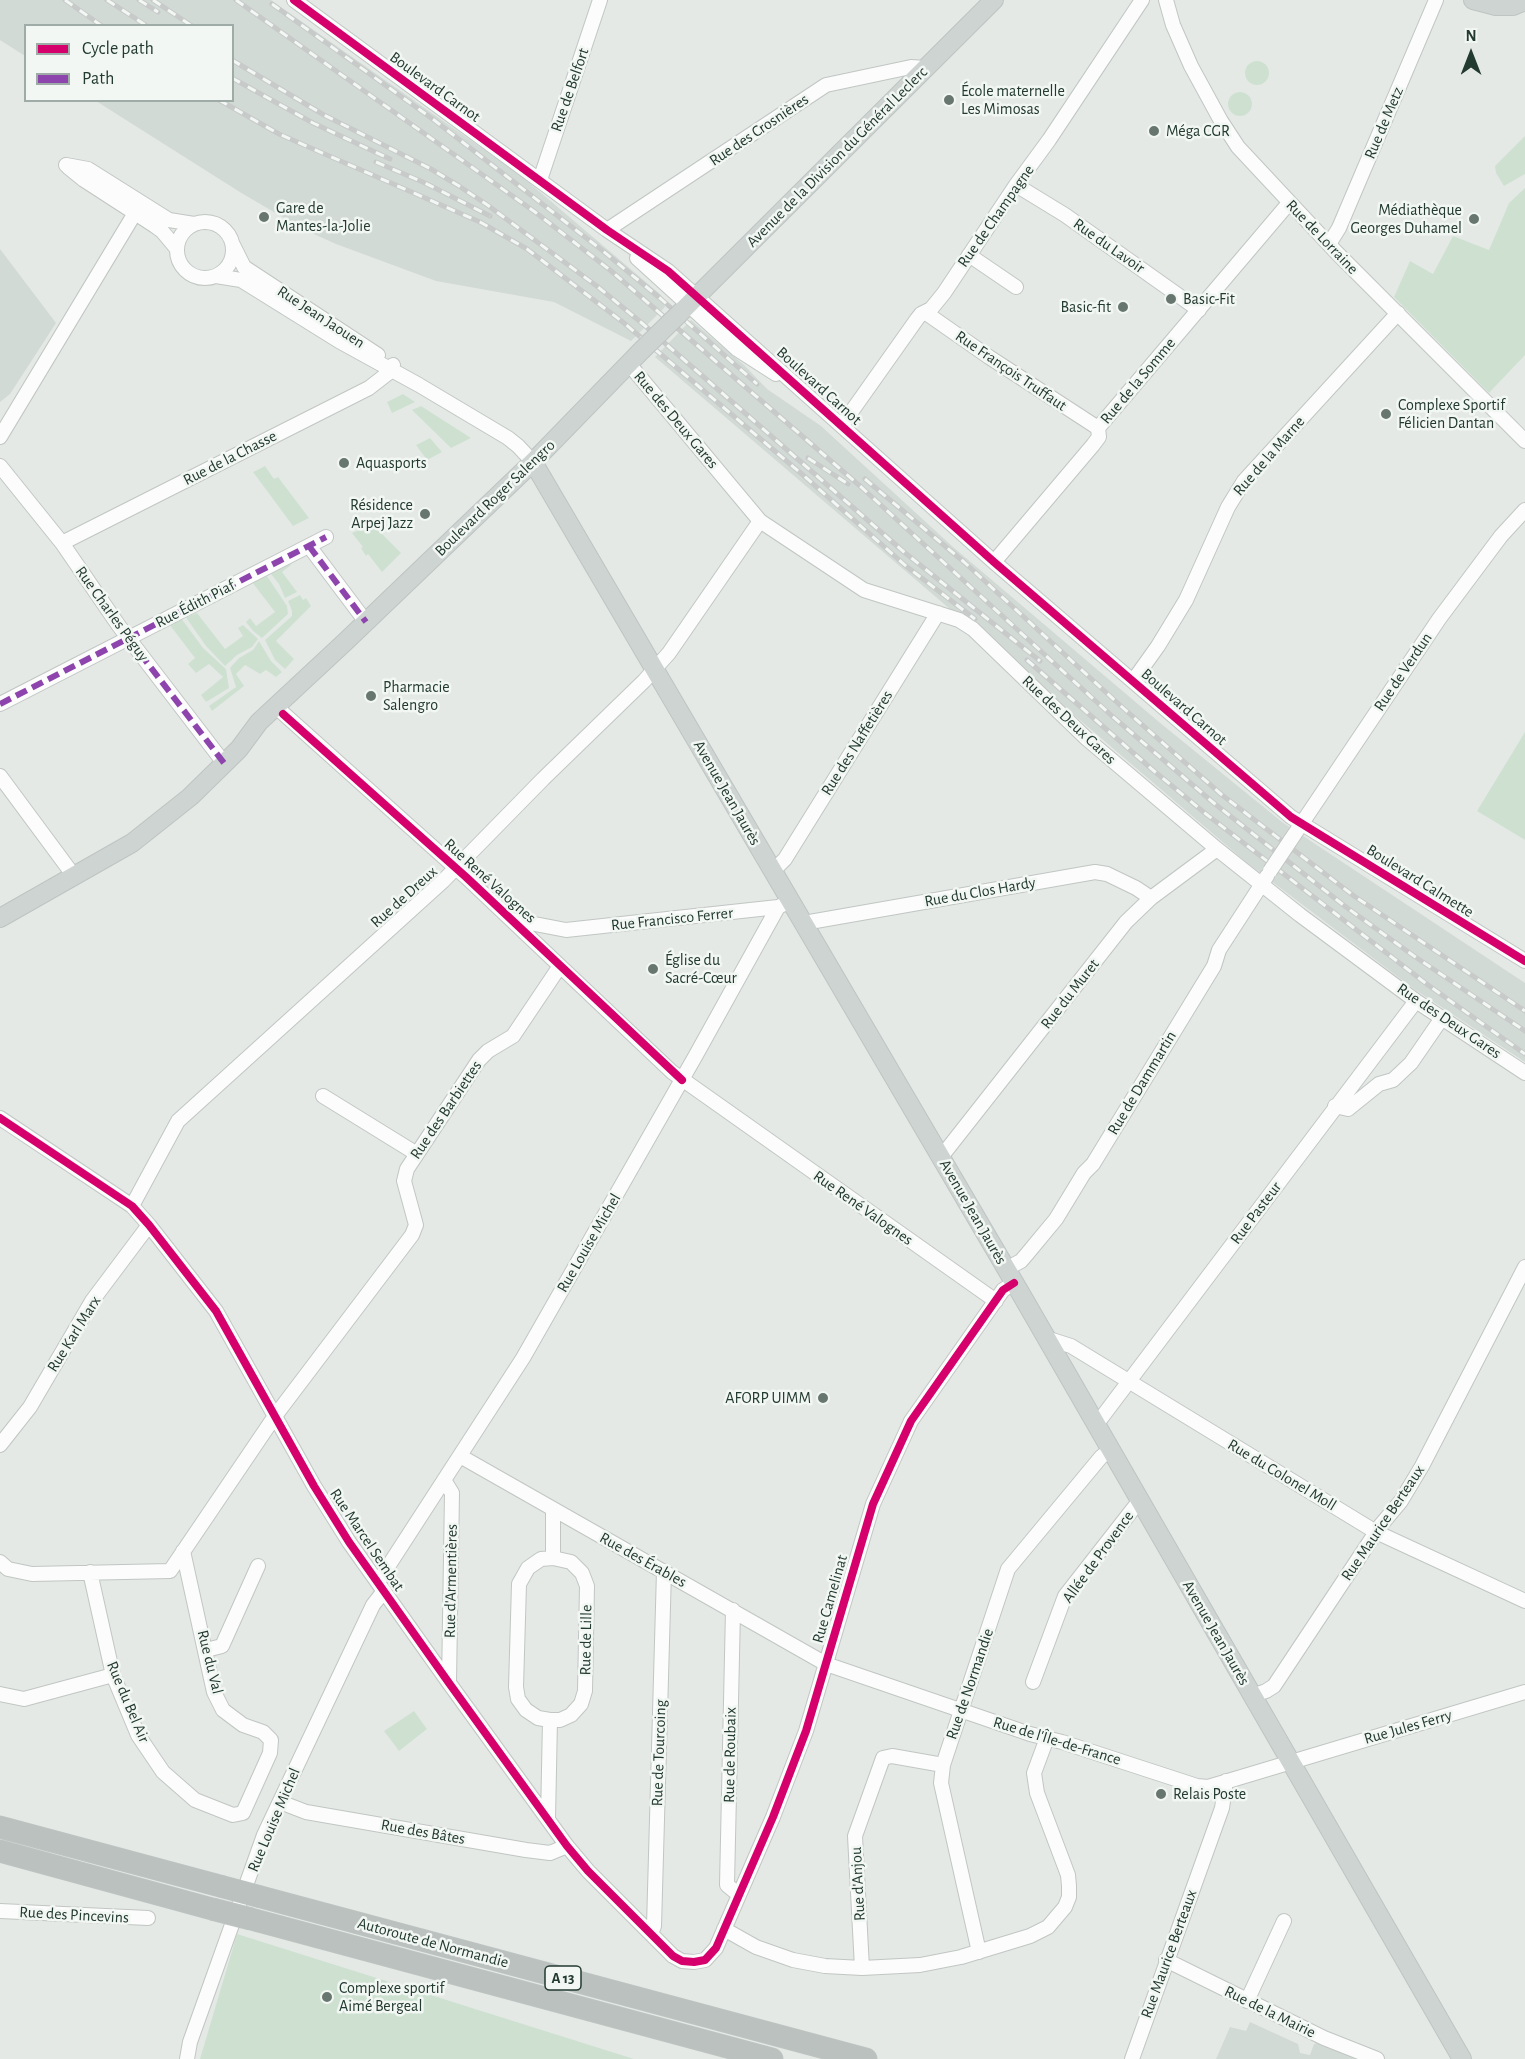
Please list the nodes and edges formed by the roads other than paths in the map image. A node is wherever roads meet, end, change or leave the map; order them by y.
1 (600, 0) edge
2 (1142, 0) edge
3 (1166, 0) edge
4 (1436, 0) edge
5 (1473, 0) edge
6 (298, 1) edge
7 (990, 1) edge
8 (1525, 1) edge
9 (925, 68) junction
10 (540, 180) junction
11 (1016, 185) junction
12 (1289, 203) junction
13 (138, 208) junction
14 (195, 224) junction
15 (607, 230) junction
16 (232, 243) junction
17 (1329, 244) junction
18 (177, 249) junction
19 (969, 255) junction
20 (216, 276) junction
21 (1016, 287) dead end
22 (688, 306) junction
23 (1199, 310) junction
24 (926, 313) junction
25 (1398, 313) junction
26 (642, 350) joint
27 (629, 364) junction
28 (392, 367) junction
29 (842, 425) junction
30 (1098, 428) junction
31 (0, 436) edge
32 (1525, 441) edge
33 (533, 462) junction
34 (0, 466) edge
35 (1525, 510) edge
36 (760, 521) junction
37 (326, 537) dead end
38 (62, 543) junction
39 (309, 546) junction
40 (993, 562) junction
41 (939, 613) junction
42 (366, 622) junction
43 (129, 639) junction
44 (655, 669) junction
45 (1133, 681) junction
46 (0, 704) edge
47 (279, 710) junction
48 (224, 763) junction
49 (0, 776) edge
50 (1302, 824) junction
51 (1290, 841) joint
52 (1217, 849) junction
53 (456, 868) junction
54 (773, 871) junction
55 (71, 872) junction
56 (1266, 877) junction
57 (1151, 898) junction
58 (784, 904) junction
59 (0, 907) edge
60 (0, 918) edge
61 (512, 920) junction
62 (804, 923) junction
63 (566, 930) junction
64 (545, 951) junction
65 (1525, 961) edge
66 (560, 966) junction
67 (1416, 1000) junction
68 (1442, 1018) junction
69 (1525, 1073) edge
70 (682, 1080) junction
71 (323, 1096) dead end
72 (1335, 1106) junction
73 (0, 1118) edge
74 (417, 1154) junction
75 (940, 1155) junction
76 (132, 1206) junction
77 (149, 1225) junction
78 (1525, 1268) edge
79 (1010, 1276) junction
80 (996, 1301) junction
81 (1046, 1338) junction
82 (1130, 1382) junction
83 (275, 1416) junction
84 (1096, 1425) junction
85 (0, 1444) edge
86 (1110, 1450) junction
87 (460, 1456) junction
88 (444, 1480) junction
89 (1140, 1500) junction
90 (554, 1509) junction
91 (1376, 1532) junction
92 (183, 1551) junction
93 (553, 1558) junction
94 (0, 1562) edge
95 (258, 1566) dead end
96 (664, 1571) junction
97 (90, 1572) junction
98 (381, 1586) junction
99 (1525, 1601) edge
100 (733, 1610) junction
101 (207, 1650) junction
102 (826, 1664) junction
103 (113, 1675) junction
104 (1034, 1682) dead end
105 (449, 1683) junction
106 (1525, 1692) edge
107 (0, 1694) edge
108 (1252, 1696) junction
109 (962, 1712) junction
110 (550, 1720) junction
111 (1047, 1738) junction
112 (1290, 1762) junction
113 (943, 1765) junction
114 (1226, 1781) junction
115 (280, 1802) junction
116 (243, 1813) joint
117 (548, 1819) junction
118 (0, 1827) edge
119 (567, 1846) junction
120 (0, 1851) edge
121 (738, 1894) junction
122 (0, 1911) edge
123 (148, 1918) dead end
124 (1284, 1921) dead end
125 (724, 1929) junction
126 (651, 1934) junction
127 (716, 1948) joint
128 (979, 1952) junction
129 (1166, 1960) junction
130 (862, 1968) junction
131 (1246, 2001) junction
132 (187, 2059) edge
133 (772, 2059) edge
134 (866, 2059) edge
135 (1132, 2059) edge
136 (1377, 2059) edge
137 (1462, 2059) edge

1 - 10 street, Rue de Belfort
2 - 11 street, Rue de Champagne
3 - 12 street, Rue de Lorraine
4 - 17 street, Rue de Metz
5 - 8 main road
6 - 10 street, Boulevard Carnot
7 - 9 main road, Avenue de la Division du Général Leclerc
9 - 15 street, Rue des Crosnières
9 - 22 main road, Avenue de la Division du Général Leclerc
10 - 15 street, Boulevard Carnot
11 - 19 street, Rue de Champagne
11 - 23 street, Rue du Lavoir
12 - 17 street, Rue de Lorraine
12 - 23 street, Rue de la Somme
13 - 14 street
13 - 18 street
13 - 31 street
14 - 16 street
14 - 18 street
15 - 22 street, Boulevard Carnot
16 - 20 street
16 - 28 street, Rue Jean Jaouen
17 - 25 street, Rue de Lorraine
18 - 20 street
19 - 21 street
19 - 24 street, Rue de Champagne
20 - 28 street, Rue Jean Jaouen
22 - 26 main road, Avenue de la Division du Général Leclerc, bridge
22 - 29 street, Boulevard Carnot
23 - 30 street, Rue de la Somme
24 - 29 street, Rue de Champagne
24 - 30 street, Rue François Truffaut
25 - 32 street, Rue de Lorraine
25 - 45 street, Rue de la Marne
26 - 27 main road, Boulevard Roger Salengro
27 - 33 main road, Boulevard Roger Salengro
27 - 36 street, Rue des Deux Gares
28 - 33 street, Rue Jean Jaouen
28 - 38 street, Rue de la Chasse
29 - 40 street, Boulevard Carnot
30 - 40 street, Rue de la Somme
33 - 42 main road, Boulevard Roger Salengro
33 - 44 main road, Avenue Jean Jaurès
34 - 38 street, Rue Charles Péguy
35 - 50 street, Rue de Verdun
36 - 41 street, Rue des Deux Gares
36 - 44 street, Rue de Dreux
37 - 39 street, Rue Édith Piaf
38 - 43 street, Rue Charles Péguy
39 - 42 street
39 - 43 street, Rue Édith Piaf
40 - 45 street, Boulevard Carnot
41 - 52 street, Rue des Deux Gares
41 - 54 street, Rue des Naffetières
42 - 47 main road, Boulevard Roger Salengro
43 - 46 street, Rue Édith Piaf
43 - 48 street, Rue Charles Péguy
44 - 53 street, Rue de Dreux
44 - 54 main road, Avenue Jean Jaurès
45 - 50 street, Boulevard Carnot
47 - 48 main road, Boulevard Roger Salengro
47 - 53 street, Rue René Valognes
48 - 55 main road, Boulevard Roger Salengro
49 - 55 street
50 - 51 street, Rue de Verdun
50 - 65 street, Boulevard Calmette
51 - 56 street, Rue de Dammartin, bridge
52 - 56 street, Rue des Deux Gares
52 - 57 street, Rue du Muret
53 - 61 street, Rue René Valognes
53 - 76 street, Rue de Dreux
54 - 58 main road, Avenue Jean Jaurès
55 - 59 main road, Boulevard Roger Salengro
55 - 60 main road, Boulevard Roger Salengro
56 - 67 street, Rue des Deux Gares
56 - 79 street, Rue de Dammartin
57 - 62 street, Rue du Clos Hardy
57 - 75 street, Rue du Muret
58 - 62 main road, Avenue Jean Jaurès
58 - 63 street, Rue Francisco Ferrer
58 - 70 street, Rue Louise Michel
61 - 63 street, Rue Francisco Ferrer
61 - 64 street, Rue René Valognes
62 - 75 main road, Avenue Jean Jaurès
63 - 64 street
64 - 66 street, Rue René Valognes
66 - 70 street, Rue René Valognes
66 - 74 street, Rue des Barbiettes
67 - 68 street, Rue des Deux Gares
67 - 72 street, Rue Pasteur
68 - 69 street, Rue des Deux Gares
68 - 72 street
70 - 80 street, Rue René Valognes
70 - 87 street, Rue Louise Michel
71 - 74 street
72 - 82 street, Rue Pasteur
73 - 76 street, Rue Marcel Sembat
74 - 83 street, Rue des Barbiettes
75 - 79 main road, Avenue Jean Jaurès
76 - 77 street, Rue Marcel Sembat
77 - 83 street, Rue Marcel Sembat
77 - 85 street, Rue Karl Marx
78 - 91 street, Rue Maurice Berteaux
79 - 80 street, Rue Camelinat
79 - 81 main road, Avenue Jean Jaurès
80 - 102 street, Rue Camelinat
81 - 82 street, Rue du Colonel Moll
81 - 84 main road, Avenue Jean Jaurès
82 - 84 street, Rue Pasteur
82 - 91 street, Rue du Colonel Moll
83 - 92 street, Rue des Barbiettes
83 - 98 street, Rue Marcel Sembat
84 - 86 main road, Avenue Jean Jaurès
86 - 89 main road, Avenue Jean Jaurès
86 - 109 street, Rue de Normandie
87 - 88 street, Rue Louise Michel
87 - 90 street, Rue des Érables
88 - 98 street, Rue Louise Michel
88 - 105 street, Rue d'Armentières
89 - 104 street, Allée de Provence
89 - 108 main road, Avenue Jean Jaurès
90 - 93 street
90 - 96 street, Rue des Érables
91 - 99 street, Rue du Colonel Moll
91 - 108 street, Rue Maurice Berteaux
92 - 97 street, Rue des Barbiettes
92 - 101 street, Rue du Val
93 - 110 street
93 - 110 street, Rue de Lille
94 - 97 street
95 - 101 street
96 - 100 street, Rue des Érables
96 - 126 street, Rue de Tourcoing
97 - 103 street, Rue du Bel Air
98 - 105 street, Rue Marcel Sembat
98 - 115 street, Rue Louise Michel
100 - 102 street, Rue des Érables
100 - 121 street, Rue de Roubaix
101 - 116 street, Rue du Val
102 - 109 street, Rue de l'Île-de-France
102 - 121 street, Rue Camelinat
103 - 107 street
103 - 116 street, Rue du Bel Air
105 - 117 street, Rue Marcel Sembat
106 - 112 street, Rue Jules Ferry
108 - 112 main road, Avenue Jean Jaurès
109 - 111 street, Rue de l'Île-de-France
109 - 113 street, Rue de Normandie
110 - 117 street
111 - 114 street, Rue de l'Île-de-France
111 - 128 street
112 - 114 street, Rue de l'Île-de-France
112 - 137 main road, Avenue Jean Jaurès
113 - 128 street, Rue de Normandie
113 - 130 street, Rue d'Anjou
114 - 129 street, Rue Maurice Berteaux
115 - 119 street, Rue des Bâtes
115 - 132 street, Rue Louise Michel
117 - 119 street, Rue Marcel Sembat
118 - 134 highway, Autoroute de Normandie / A 13, bridge
119 - 126 street, Rue Marcel Sembat
120 - 133 highway, Autoroute de Normandie / A 13, bridge
121 - 125 street, Rue Camelinat
122 - 123 street, Rue des Pincevins
124 - 131 street
125 - 127 street, Rue Camelinat
125 - 130 street
126 - 127 street, Rue Marcel Sembat
128 - 130 street
129 - 131 street, Rue de la Mairie
129 - 135 street, Rue Maurice Berteaux
131 - 136 street, Rue de la Mairie

